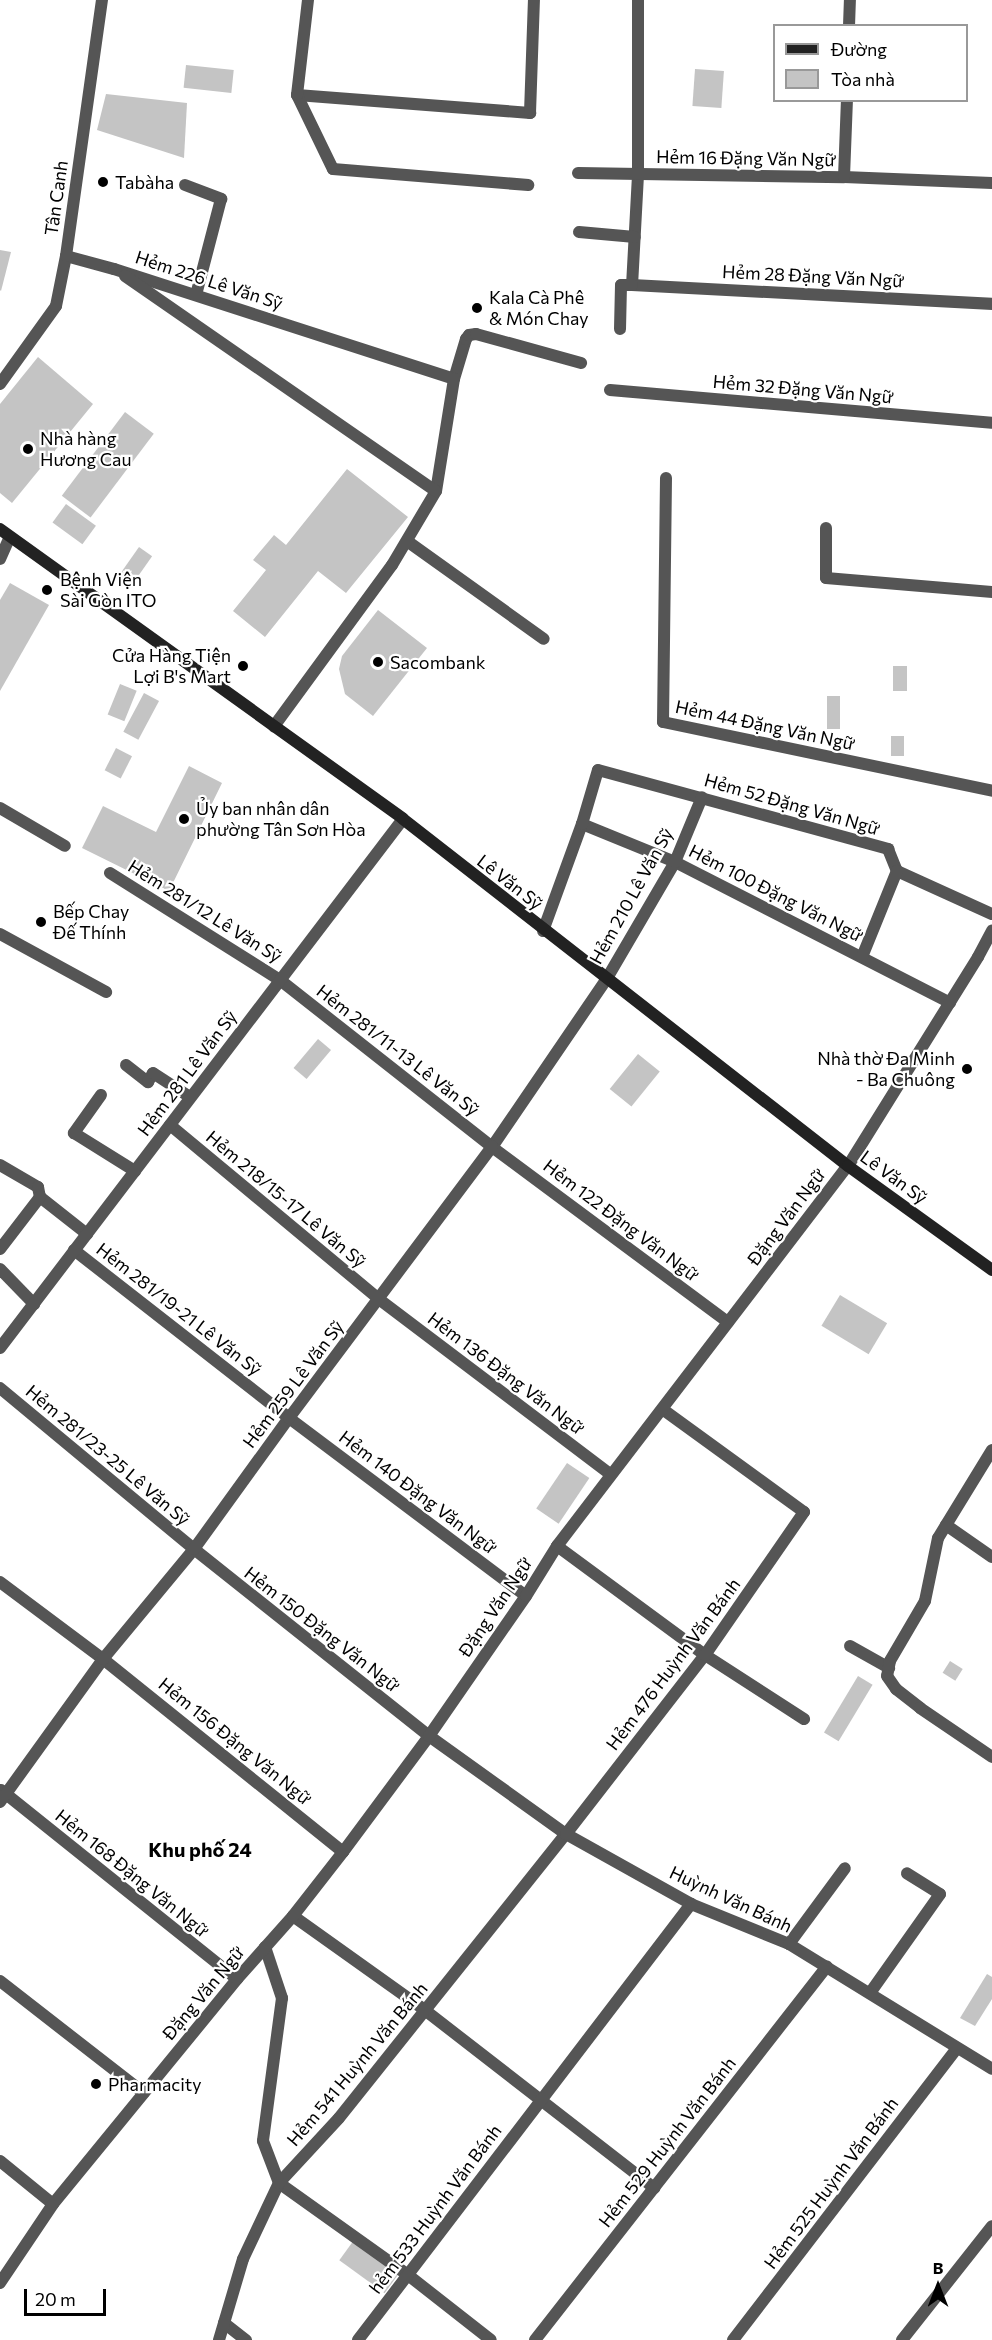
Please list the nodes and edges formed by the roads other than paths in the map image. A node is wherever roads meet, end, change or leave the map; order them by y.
1 (102, 0) edge
2 (308, 0) edge
3 (534, 0) edge
4 (638, 0) edge
5 (850, 0) edge
6 (849, 24) edge
7 (297, 95) junction
8 (847, 102) edge
9 (578, 173) dead end
10 (638, 175) junction
11 (844, 177) junction
12 (992, 183) edge
13 (186, 184) dead end
14 (528, 184) dead end
15 (579, 232) dead end
16 (634, 237) junction
17 (66, 256) junction
18 (114, 269) junction
19 (632, 285) junction
20 (196, 295) junction
21 (992, 304) edge
22 (620, 329) dead end
23 (581, 363) dead end
24 (454, 379) junction
25 (0, 384) edge
26 (610, 390) dead end
27 (992, 423) edge
28 (666, 478) dead end
29 (436, 491) junction
30 (826, 528) dead end
31 (5, 533) edge
32 (407, 540) junction
33 (0, 558) edge
34 (992, 592) edge
35 (544, 639) dead end
36 (274, 726) junction
37 (992, 791) edge
38 (702, 797) junction
39 (0, 808) edge
40 (403, 819) junction
41 (582, 824) junction
42 (64, 846) dead end
43 (675, 862) junction
44 (897, 871) junction
45 (110, 873) dead end
46 (992, 914) edge
47 (543, 931) junction
48 (992, 931) edge
49 (0, 934) edge
50 (862, 957) junction
51 (280, 980) junction
52 (606, 980) junction
53 (106, 992) dead end
54 (950, 1003) junction
55 (126, 1065) dead end
56 (101, 1095) dead end
57 (190, 1097) junction
58 (170, 1125) junction
59 (492, 1148) junction
60 (0, 1165) edge
61 (848, 1166) junction
62 (135, 1171) junction
63 (40, 1197) junction
64 (87, 1234) junction
65 (0, 1249) edge
66 (74, 1250) junction
67 (0, 1269) edge
68 (992, 1270) edge
69 (380, 1300) junction
70 (34, 1304) junction
71 (728, 1322) junction
72 (1, 1346) edge
73 (0, 1388) edge
74 (662, 1409) junction
75 (289, 1418) junction
76 (992, 1450) edge
77 (610, 1474) junction
78 (946, 1525) junction
79 (557, 1546) junction
80 (194, 1549) junction
81 (992, 1557) edge
82 (0, 1582) edge
83 (526, 1596) junction
84 (850, 1646) dead end
85 (705, 1655) junction
86 (103, 1659) junction
87 (888, 1668) junction
88 (804, 1719) dead end
89 (429, 1736) junction
90 (992, 1757) edge
91 (2, 1795) edge
92 (566, 1834) junction
93 (343, 1852) junction
94 (845, 1868) dead end
95 (907, 1873) dead end
96 (691, 1904) junction
97 (293, 1916) junction
98 (789, 1944) junction
99 (265, 1947) junction
100 (827, 1966) junction
101 (237, 1979) junction
102 (0, 1981) edge
103 (870, 1993) junction
104 (426, 2011) junction
105 (957, 2048) junction
106 (991, 2066) edge
107 (144, 2093) junction
108 (541, 2099) junction
109 (0, 2161) edge
110 (279, 2183) junction
111 (654, 2188) junction
112 (53, 2204) junction
113 (992, 2226) edge
114 (408, 2275) junction
115 (0, 2283) edge
116 (224, 2323) junction
117 (219, 2340) edge
118 (246, 2340) edge
119 (358, 2340) edge
120 (491, 2340) edge
121 (535, 2340) edge
122 (733, 2340) edge
123 (902, 2340) edge

1 - 17 street, Tân Canh
2 - 7 street
3 - 7 street
4 - 10 street, Hẻm 16 Đặng Văn Ngữ
5 - 6 street
7 - 14 street
8 - 11 street
9 - 10 street
10 - 11 street, Hẻm 16 Đặng Văn Ngữ
10 - 16 street
11 - 12 street, Hẻm 16 Đặng Văn Ngữ
13 - 20 street
15 - 16 street
16 - 19 street
17 - 18 street
17 - 25 street, Tân Canh
18 - 20 street, Hẻm 226 Lê Văn Sỹ
18 - 29 street, Hẻm 226 Lê Văn Sỹ
19 - 21 street, Hẻm 28 Đặng Văn Ngữ
19 - 22 street
20 - 24 street, Hẻm 226 Lê Văn Sỹ
23 - 24 street
24 - 29 street
26 - 27 street, Hẻm 32 Đặng Văn Ngữ
28 - 37 street, Hẻm 44 Đặng Văn Ngữ
29 - 32 street
30 - 34 street
31 - 33 street
31 - 36 main road, Lê Văn Sỹ
32 - 35 street
32 - 36 street
36 - 40 main road, Lê Văn Sỹ
38 - 41 street, Hẻm 52 Đặng Văn Ngữ
38 - 43 street, Hẻm 210 Lê Văn Sỹ
38 - 44 street, Hẻm 52 Đặng Văn Ngữ
39 - 42 street
40 - 47 main road, Lê Văn Sỹ
40 - 51 street, Hẻm 281 Lê Văn Sỹ
41 - 43 street, Hẻm 100 Đặng Văn Ngữ
41 - 47 street
43 - 50 street, Hẻm 100 Đặng Văn Ngữ
43 - 52 street, Hẻm 210 Lê Văn Sỹ
44 - 46 street
44 - 50 street
45 - 51 street, Hẻm 281/12 Lê Văn Sỹ
47 - 52 main road, Lê Văn Sỹ
48 - 54 street, Đặng Văn Ngữ
49 - 53 street
50 - 54 street, Hẻm 100 Đặng Văn Ngữ
51 - 57 street, Hẻm 281 Lê Văn Sỹ
51 - 59 street, Hẻm 281/11-13 Lê Văn Sỹ
52 - 59 street, Hẻm 259 Lê Văn Sỹ
52 - 61 main road, Lê Văn Sỹ
54 - 61 street, Đặng Văn Ngữ
55 - 57 street
56 - 62 street
57 - 58 street, Hẻm 281 Lê Văn Sỹ
58 - 62 street, Hẻm 281 Lê Văn Sỹ
58 - 69 street, Hẻm 218/15-17 Lê Văn Sỹ
59 - 69 street, Hẻm 259 Lê Văn Sỹ
59 - 71 street, Hẻm 122 Đặng Văn Ngữ
60 - 63 street
61 - 68 main road, Lê Văn Sỹ
61 - 71 street, Đặng Văn Ngữ
62 - 64 street, Hẻm 281 Lê Văn Sỹ
63 - 64 street
63 - 65 street
64 - 66 street, Hẻm 281 Lê Văn Sỹ
66 - 70 street, Hẻm 281 Lê Văn Sỹ
66 - 75 street, Hẻm 281/19-21 Lê Văn Sỹ
67 - 70 street
69 - 75 street, Hẻm 259 Lê Văn Sỹ
69 - 77 street, Hẻm 136 Đặng Văn Ngữ
70 - 72 street, Hẻm 281 Lê Văn Sỹ
71 - 74 street, Đặng Văn Ngữ
73 - 80 street, Hẻm 281/23-25 Lê Văn Sỹ
74 - 77 street, Đặng Văn Ngữ
74 - 85 street, Hẻm 476 Huỳnh Văn Bánh
75 - 80 street, Hẻm 259 Lê Văn Sỹ
75 - 83 street, Hẻm 140 Đặng Văn Ngữ
76 - 78 street
77 - 79 street, Đặng Văn Ngữ
78 - 81 street
78 - 87 street
79 - 83 street, Đặng Văn Ngữ
79 - 85 street
80 - 86 street, Hẻm 259 Lê Văn Sỹ
80 - 89 street, Hẻm 150 Đặng Văn Ngữ
82 - 86 street, Hẻm 156 Đặng Văn Ngữ
83 - 89 street, Đặng Văn Ngữ
84 - 87 street
85 - 88 street
85 - 92 street, Hẻm 476 Huỳnh Văn Bánh
86 - 91 street, Hẻm 259 Lê Văn Sỹ
86 - 93 street, Hẻm 156 Đặng Văn Ngữ
87 - 90 street
89 - 92 street, Huỳnh Văn Bánh
89 - 93 street, Đặng Văn Ngữ
91 - 101 street, Hẻm 168 Đặng Văn Ngữ
92 - 96 street, Huỳnh Văn Bánh
92 - 104 street, Hẻm 541 Huỳnh Văn Bánh
93 - 97 street, Đặng Văn Ngữ
94 - 98 street
95 - 103 street
96 - 98 street, Huỳnh Văn Bánh
96 - 108 street, hẻm 533 Huỳnh Văn Bánh
97 - 99 street, Đặng Văn Ngữ
97 - 104 street
98 - 100 street, Huỳnh Văn Bánh
99 - 101 street, Đặng Văn Ngữ
99 - 110 street
100 - 103 street, Huỳnh Văn Bánh
100 - 111 street, Hẻm 529 Huỳnh Văn Bánh
101 - 107 street, Đặng Văn Ngữ
102 - 107 street
103 - 105 street, Huỳnh Văn Bánh
104 - 108 street
104 - 110 street, Hẻm 541 Huỳnh Văn Bánh
105 - 106 street, Huỳnh Văn Bánh
105 - 122 street, Hẻm 525 Huỳnh Văn Bánh
107 - 112 street, Đặng Văn Ngữ
108 - 111 street, Hẻm 529 Huỳnh Văn Bánh
108 - 114 street, hẻm 533 Huỳnh Văn Bánh
109 - 112 street
110 - 114 street
110 - 116 street, Hẻm 541 Huỳnh Văn Bánh
111 - 121 street, Hẻm 529 Huỳnh Văn Bánh
112 - 115 street, Đặng Văn Ngữ
113 - 123 street
114 - 119 street, hẻm 533 Huỳnh Văn Bánh
114 - 120 street
116 - 117 street, Hẻm 541 Huỳnh Văn Bánh
116 - 118 street

